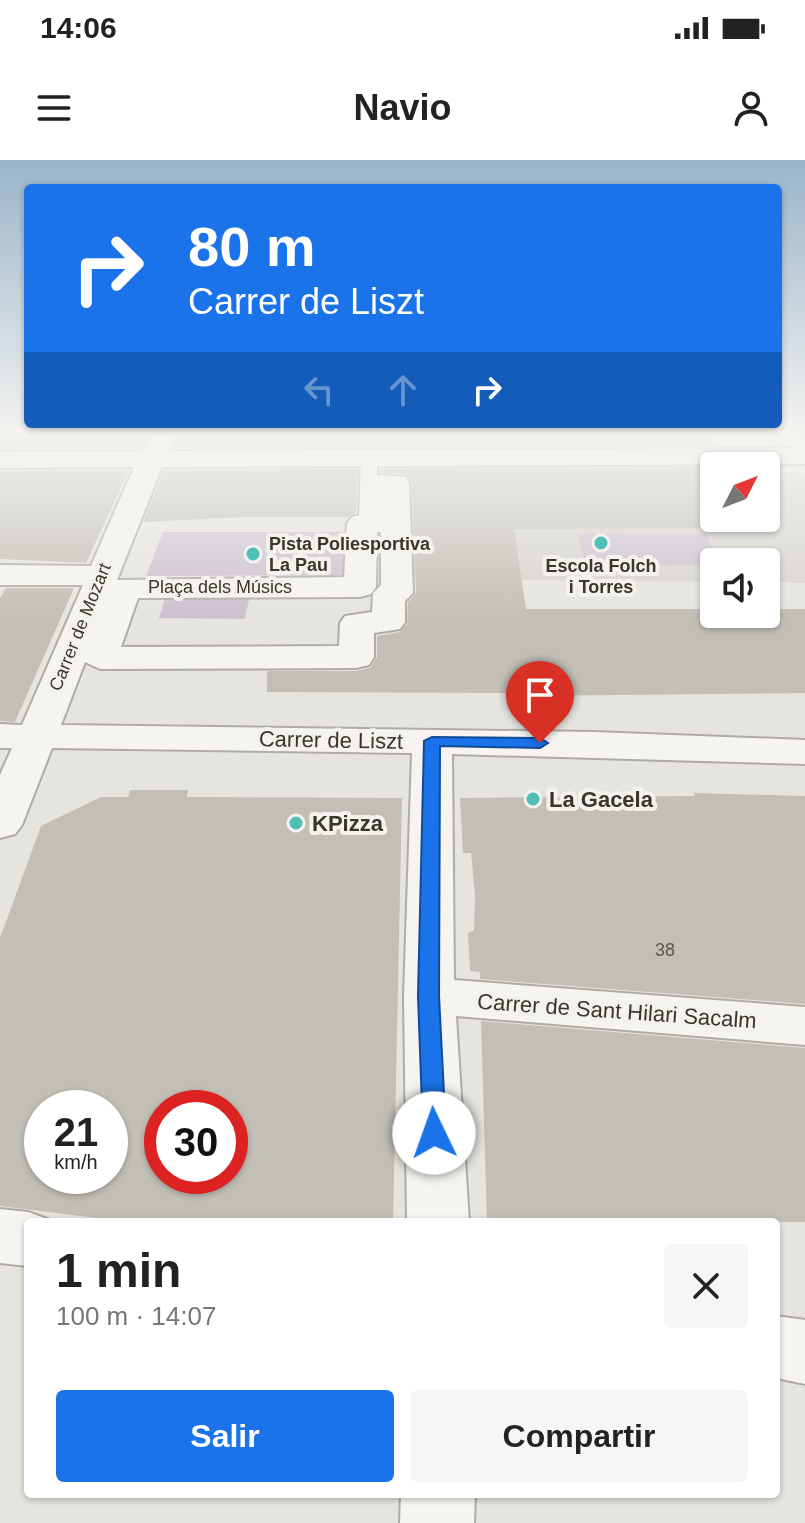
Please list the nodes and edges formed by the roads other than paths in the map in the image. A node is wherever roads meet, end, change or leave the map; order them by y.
1 (136, 494) edge
2 (368, 494) edge
3 (382, 494) edge
4 (395, 494) edge
5 (368, 520) dead end
6 (0, 575) edge
7 (101, 576) junction
8 (397, 593) joint
9 (18, 736) edge
10 (432, 741) junction
11 (805, 752) edge
12 (0, 825) edge
13 (429, 996) junction
14 (805, 1026) edge
15 (438, 1218) edge
16 (0, 1236) edge
17 (24, 1239) edge
18 (780, 1348) edge
19 (805, 1352) edge
20 (438, 1498) edge
21 (437, 1523) edge

1 - 7 street, Carrer de Mozart
2 - 5 lane
3 - 8 street, Plaça dels Músics
4 - 8 street, Plaça dels Músics
6 - 7 street
7 - 9 street, Carrer de Mozart
9 - 10 street, Carrer de Liszt
9 - 12 street, Carrer de Mozart
10 - 11 street, Carrer de Liszt
10 - 13 street
13 - 14 street, Carrer de Sant Hilari Sacalm
13 - 15 street
16 - 17 street
18 - 19 street
20 - 21 street

